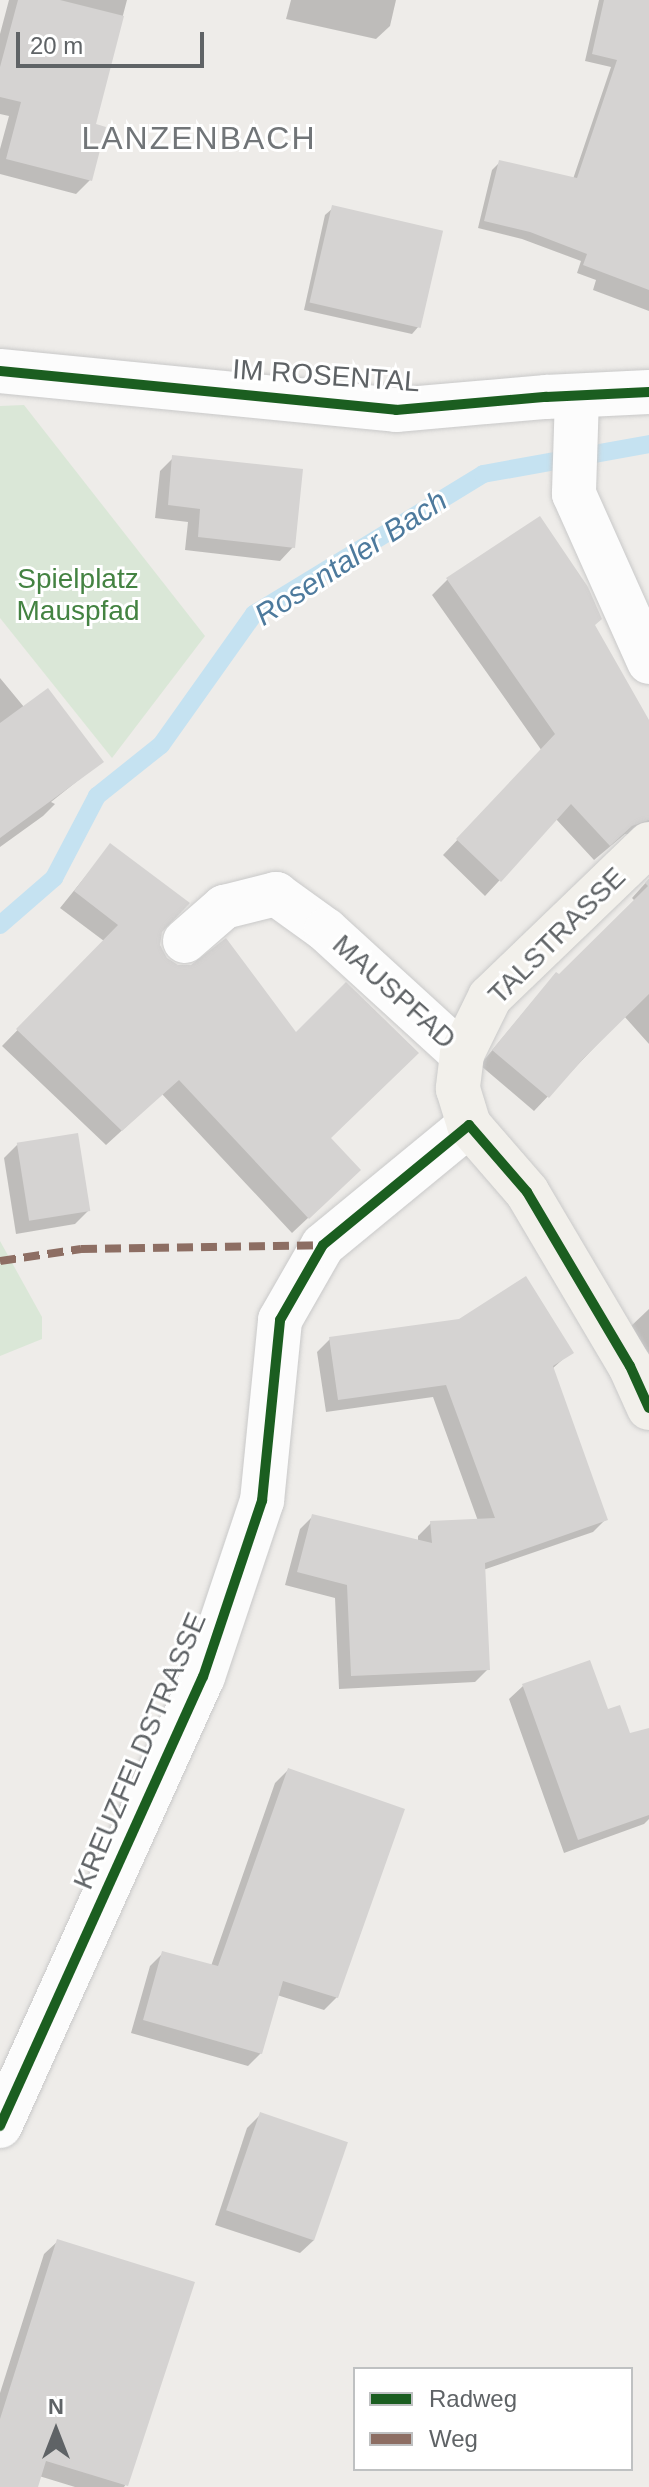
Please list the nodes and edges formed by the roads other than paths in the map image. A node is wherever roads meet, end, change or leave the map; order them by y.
1 (0, 371) edge
2 (649, 392) edge
3 (577, 396) junction
4 (649, 662) edge
5 (649, 844) edge
6 (185, 941) dead end
7 (462, 1054) junction
8 (469, 1125) junction
9 (649, 1408) edge
10 (0, 2126) edge

1 - 3 street, IM ROSENTAL
2 - 3 street, IM ROSENTAL
3 - 4 street
5 - 7 main road, TALSTRASSE
6 - 7 street, MAUSPFAD
7 - 8 main road, TALSTRASSE
8 - 9 main road, TALSTRASSE
8 - 10 street, KREUZFELDSTRASSE

